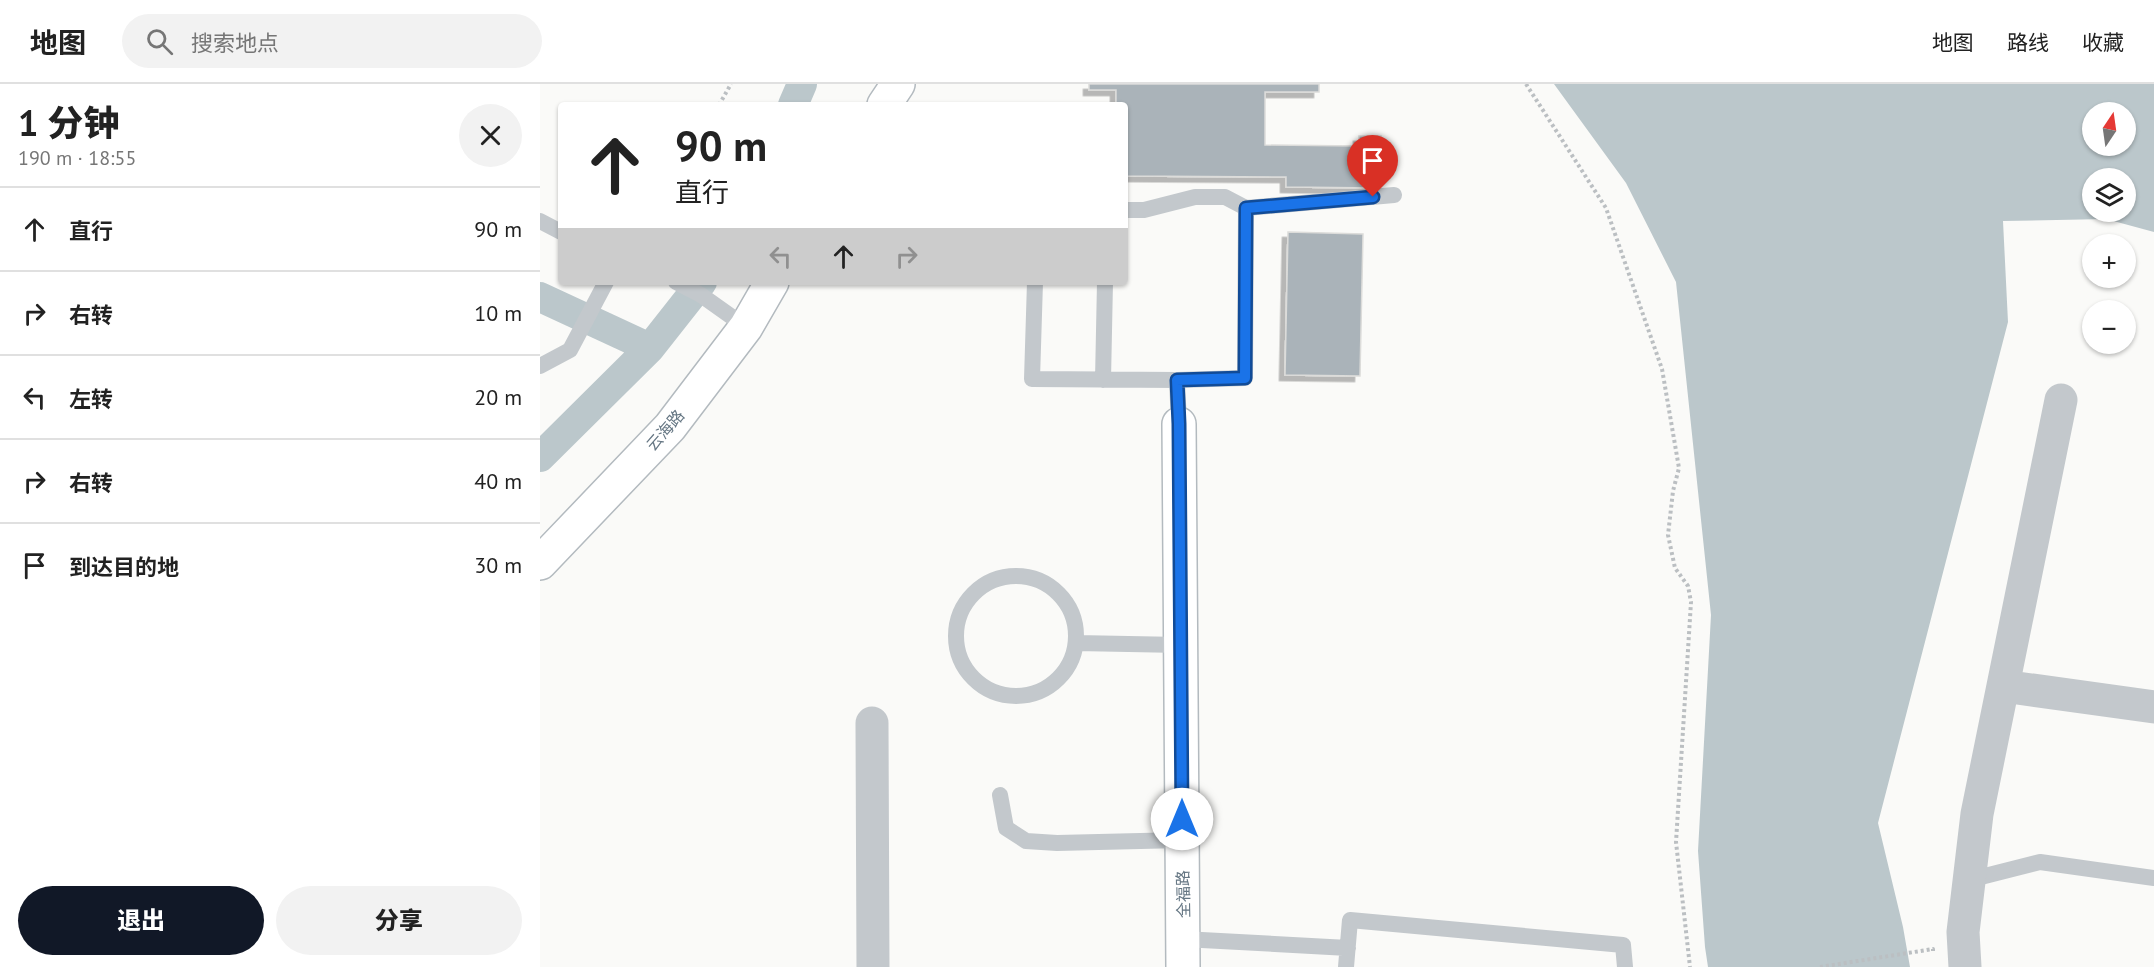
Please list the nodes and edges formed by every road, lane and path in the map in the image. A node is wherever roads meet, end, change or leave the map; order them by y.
1 (731, 84) edge
2 (898, 84) edge
3 (1526, 84) edge
4 (721, 102) edge
5 (886, 102) edge
6 (1394, 195) dead end
7 (1246, 208) junction
8 (1128, 210) edge
9 (540, 221) edge
10 (558, 230) edge
11 (604, 285) edge
12 (682, 285) edge
13 (770, 285) edge
14 (1035, 285) edge
15 (1105, 285) edge
16 (746, 327) junction
17 (540, 367) edge
18 (1103, 380) junction
19 (1177, 380) junction
20 (2061, 400) dead end
21 (1179, 424) joint
22 (540, 563) edge
23 (1076, 643) junction
24 (1181, 645) junction
25 (2003, 687) junction
26 (2154, 707) edge
27 (872, 723) dead end
28 (1000, 795) dead end
29 (1182, 840) junction
30 (2154, 878) edge
31 (1969, 880) junction
32 (1348, 948) junction
33 (1183, 953) edge
34 (1950, 962) edge
35 (873, 967) edge
36 (1346, 967) edge
37 (1625, 967) edge
38 (1690, 967) edge
39 (1820, 967) edge

1 - 4 path
2 - 5 street
3 - 38 path
6 - 7 lane
7 - 8 lane
7 - 19 lane
9 - 10 lane
11 - 17 lane
12 - 16 lane
13 - 16 street, 云海路
14 - 18 lane
15 - 18 lane
16 - 22 street, 云海路
18 - 19 lane
19 - 21 lane
20 - 25 street
21 - 24 street, 全福路
23 - 23 lane
23 - 24 lane
24 - 29 street, 全福路
25 - 26 street
25 - 31 street
27 - 35 street
28 - 29 lane
29 - 33 street, 全福路
30 - 31 lane
31 - 34 street
32 - 33 lane
32 - 36 lane
32 - 37 lane
34 - 39 path

